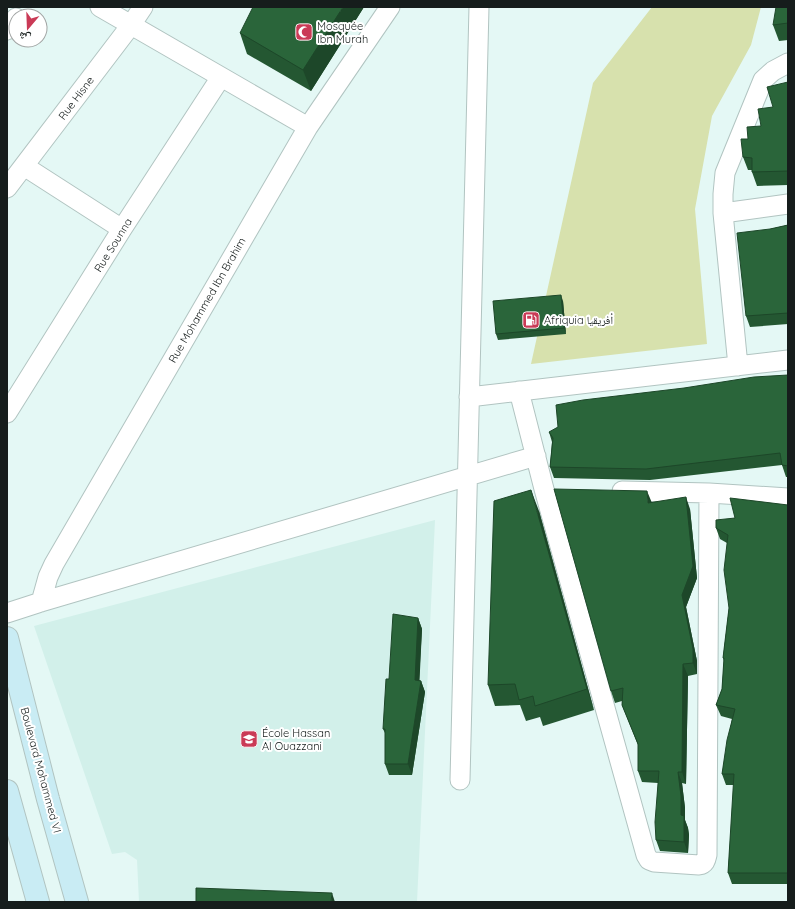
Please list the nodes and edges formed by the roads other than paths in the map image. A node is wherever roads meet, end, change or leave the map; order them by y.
1 (100, 7) edge
2 (143, 7) edge
3 (390, 7) edge
4 (479, 7) edge
5 (131, 25) junction
6 (788, 63) edge
7 (221, 77) junction
8 (308, 127) junction
9 (24, 166) junction
10 (7, 188) edge
11 (788, 204) edge
12 (723, 213) junction
13 (122, 229) junction
14 (788, 360) edge
15 (738, 366) junction
16 (519, 391) junction
17 (469, 397) junction
18 (7, 413) edge
19 (536, 456) junction
20 (467, 476) junction
21 (607, 490) edge
22 (709, 493) junction
23 (788, 498) edge
24 (41, 602) junction
25 (7, 613) edge
26 (7, 638) edge
27 (460, 780) dead end
28 (7, 791) edge
29 (38, 902) edge
30 (77, 902) edge

1 - 5 street
2 - 5 street, Rue Hisne
3 - 8 street, Rue Mohammed Ibn Brahim
4 - 17 street
5 - 7 street
5 - 9 street, Rue Hisne
6 - 12 street
7 - 8 street
7 - 13 street, Rue Sounna
8 - 24 street, Rue Mohammed Ibn Brahim
9 - 10 street, Rue Hisne
9 - 13 street
11 - 12 street
12 - 15 street
13 - 18 street, Rue Sounna
14 - 15 street
15 - 16 street
16 - 17 street
16 - 19 street
17 - 20 street
19 - 20 street
19 - 22 street
20 - 24 street
20 - 27 street
21 - 22 street
22 - 23 street
24 - 25 street
26 - 30 main road, Boulevard Mohammed VI
28 - 29 main road

